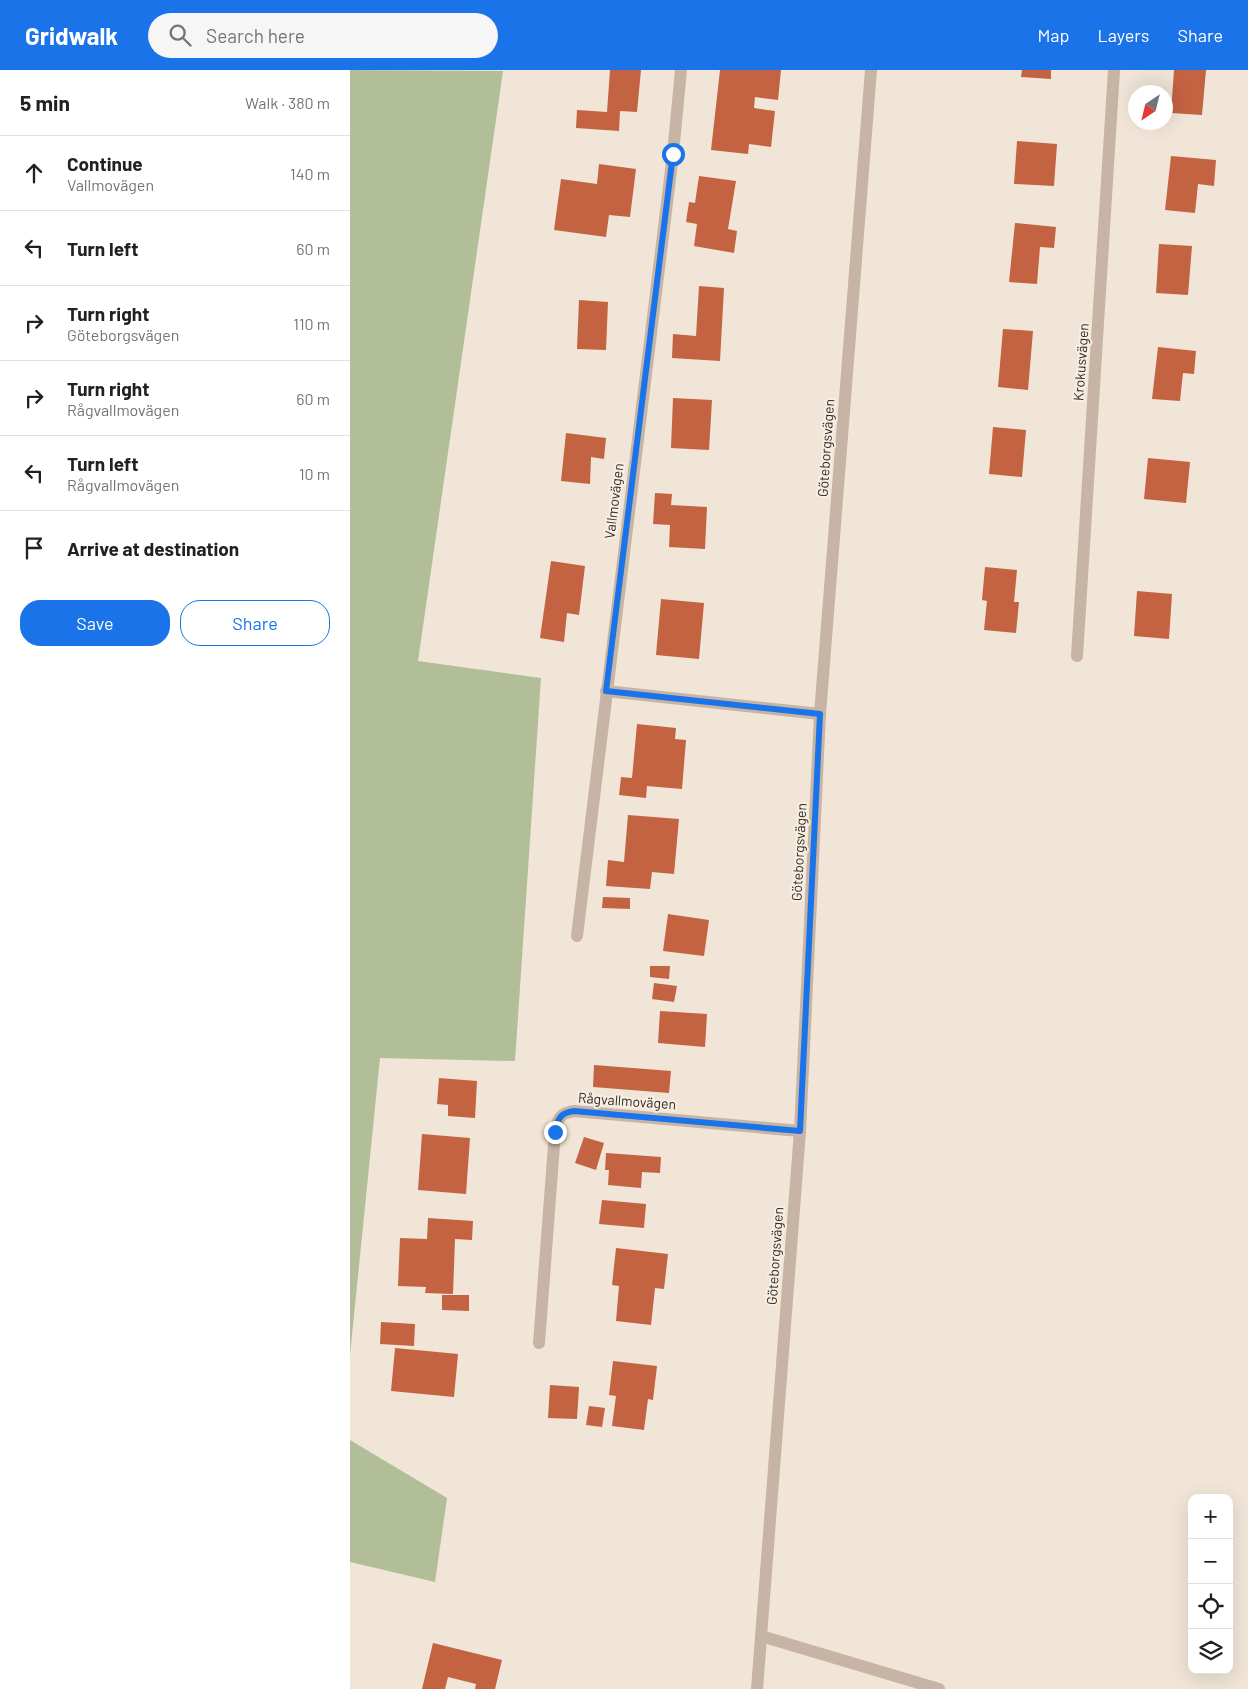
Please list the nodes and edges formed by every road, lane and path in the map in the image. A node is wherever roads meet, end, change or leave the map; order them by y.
1 (681, 70) edge
2 (871, 70) edge
3 (1114, 70) edge
4 (1078, 656) dead end
5 (606, 691) junction
6 (820, 714) junction
7 (577, 936) dead end
8 (800, 1131) junction
9 (539, 1343) dead end
10 (761, 1636) junction
11 (757, 1689) edge
12 (939, 1689) edge

1 - 5 street, Vallmovägen
2 - 6 street, Göteborgsvägen
3 - 4 street, Krokusvägen
5 - 6 street
5 - 7 street, Vallmovägen
6 - 8 street, Göteborgsvägen
8 - 9 street, Rågvallmovägen
8 - 10 street, Göteborgsvägen
10 - 11 street, Göteborgsvägen
10 - 12 street

